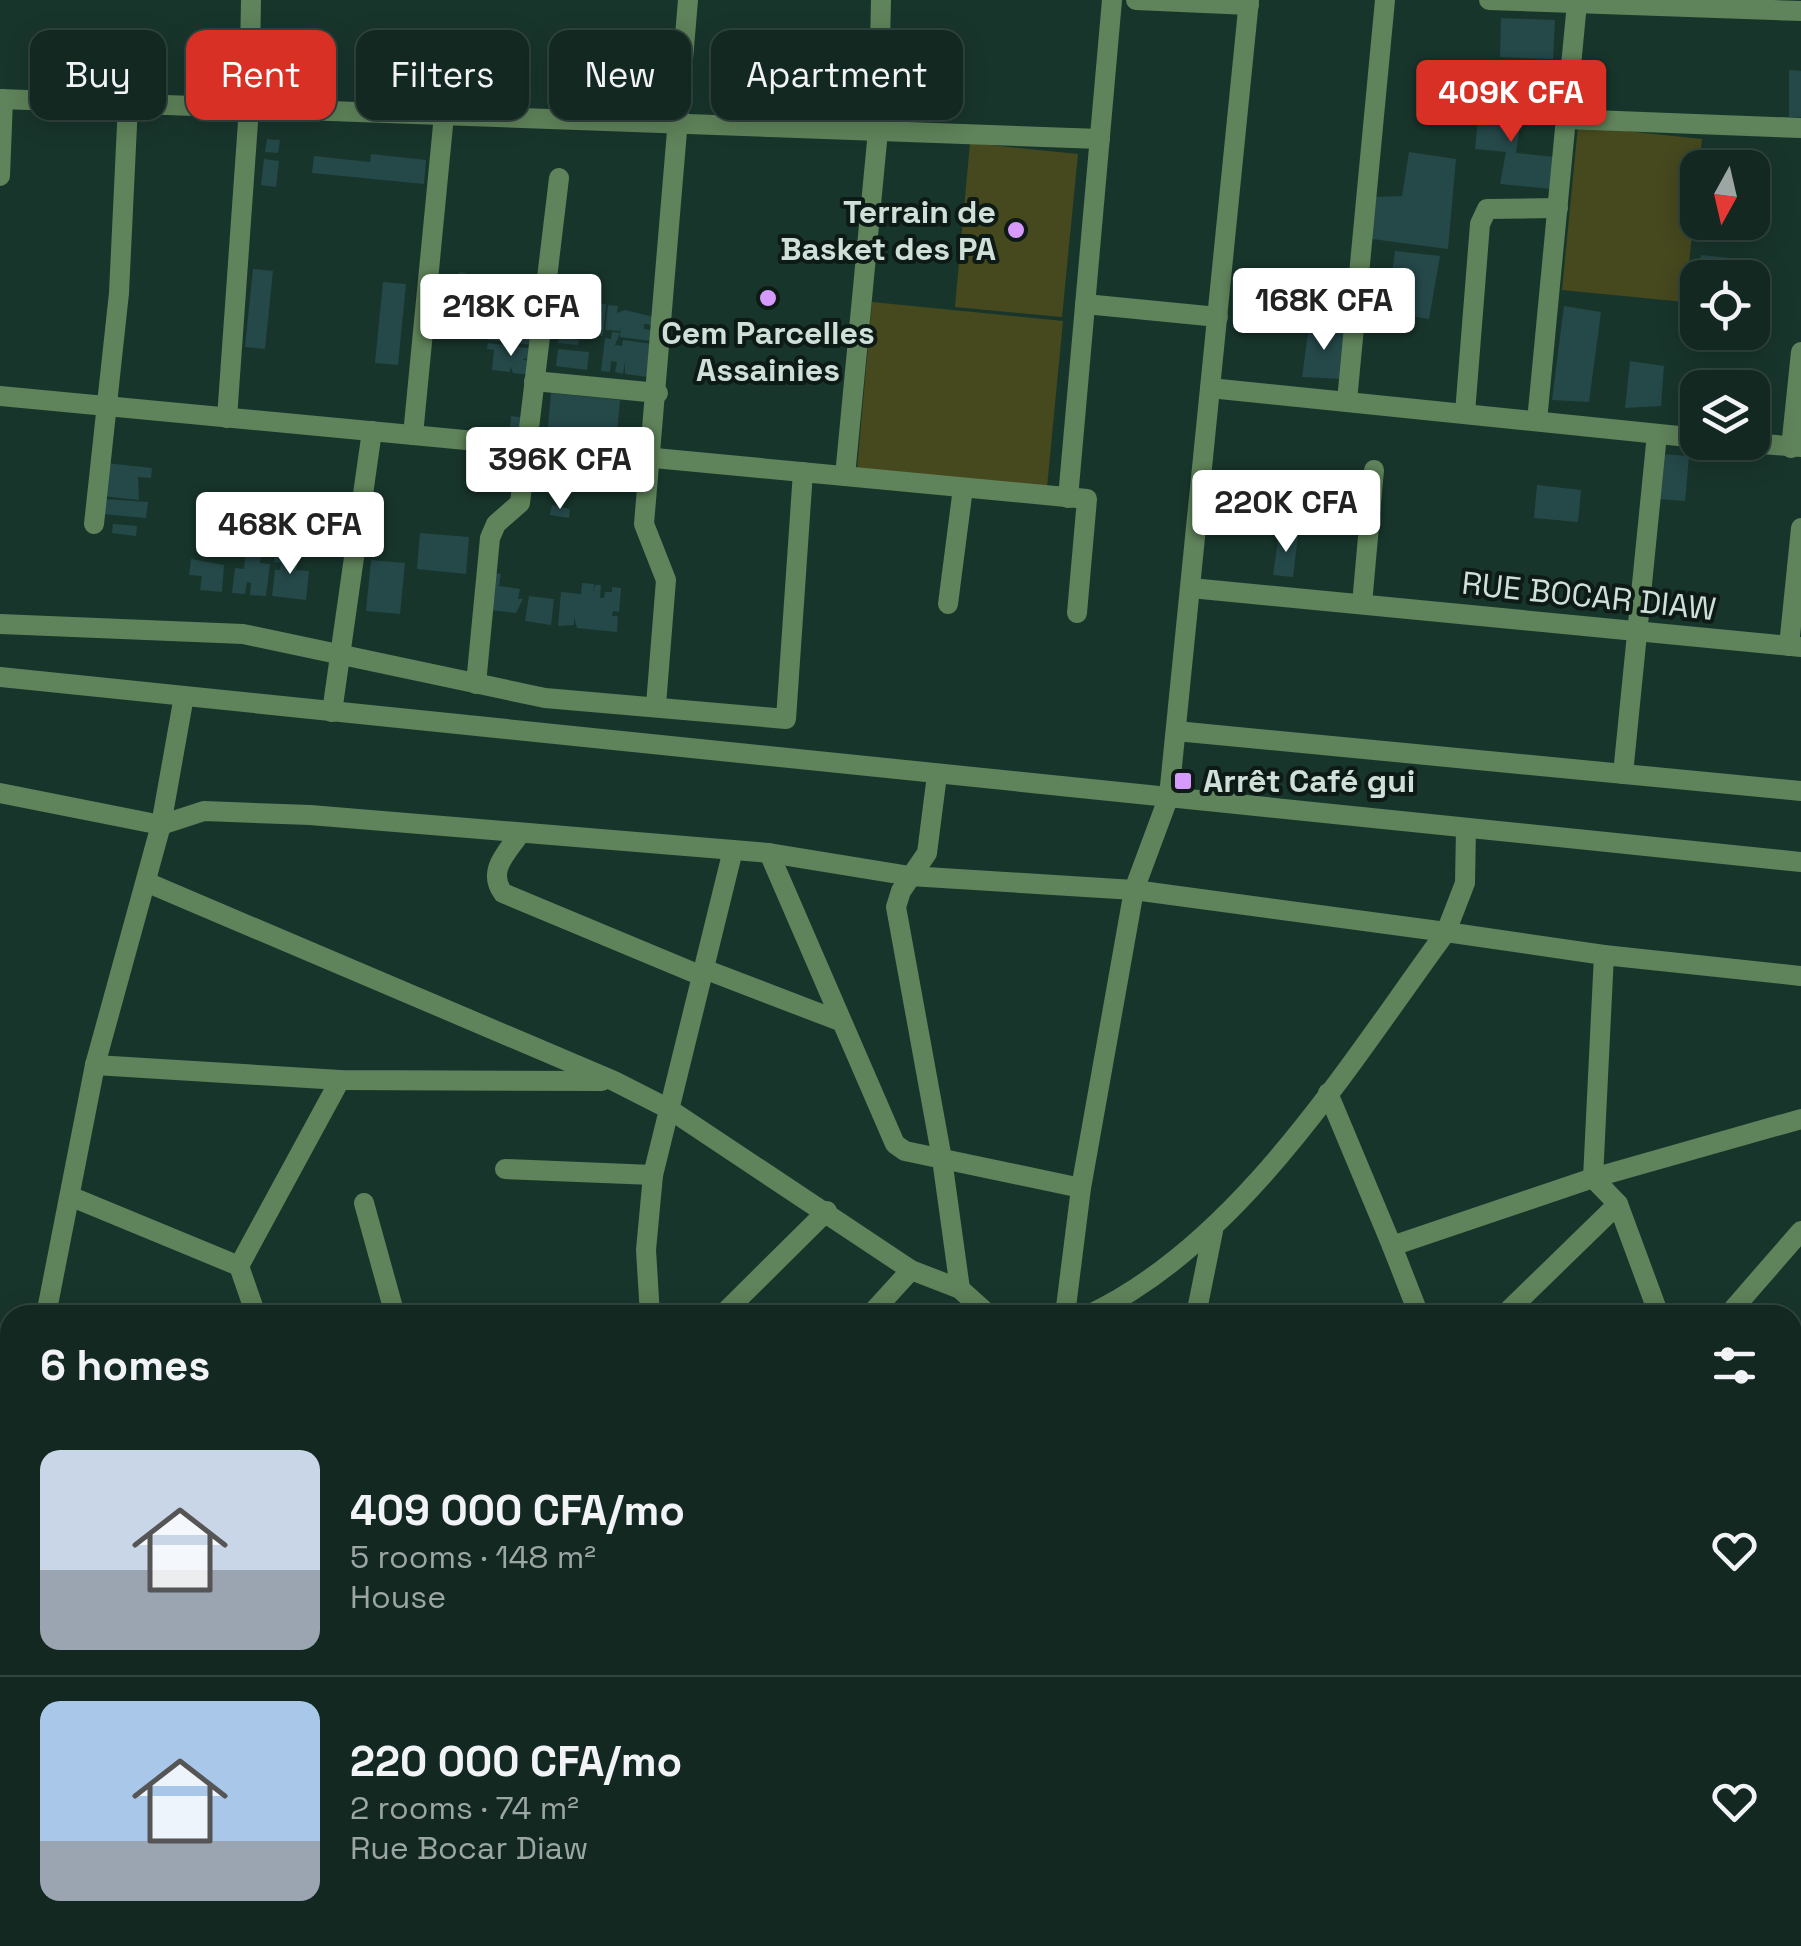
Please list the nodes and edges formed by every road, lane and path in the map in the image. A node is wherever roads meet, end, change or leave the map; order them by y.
1 (251, 0) edge
2 (688, 0) edge
3 (881, 0) edge
4 (1112, 0) edge
5 (1136, 0) edge
6 (1385, 0) edge
7 (1489, 0) edge
8 (1545, 1) edge
9 (1249, 2) edge
10 (1577, 3) junction
11 (1681, 3) edge
12 (1801, 11) edge
13 (250, 30) edge
14 (2, 99) edge
15 (30, 100) edge
16 (529, 118) edge
17 (127, 120) edge
18 (248, 120) edge
19 (444, 120) edge
20 (1566, 120) junction
21 (681, 124) junction
22 (1801, 128) edge
23 (878, 131) junction
24 (1100, 139) junction
25 (0, 176) edge
26 (559, 178) dead end
27 (1558, 208) junction
28 (1085, 304) junction
29 (1218, 317) junction
30 (1801, 352) edge
31 (534, 381) junction
32 (1210, 388) junction
33 (658, 393) junction
34 (0, 396) edge
35 (1347, 401) junction
36 (107, 406) junction
37 (1465, 414) junction
38 (227, 418) junction
39 (1537, 421) junction
40 (372, 432) junction
41 (1657, 434) junction
42 (413, 435) junction
43 (1680, 436) edge
44 (1770, 445) edge
45 (527, 446) junction
46 (1796, 448) edge
47 (653, 458) junction
48 (1374, 470) dead end
49 (803, 472) junction
50 (845, 476) junction
51 (963, 488) junction
52 (1068, 498) junction
53 (94, 524) dead end
54 (1801, 528) edge
55 (1191, 588) junction
56 (948, 604) dead end
57 (1362, 604) junction
58 (1077, 613) dead end
59 (0, 624) edge
60 (1638, 631) junction
61 (1795, 646) edge
62 (341, 654) junction
63 (0, 677) edge
64 (476, 684) junction
65 (184, 696) junction
66 (656, 706) junction
67 (332, 712) junction
68 (1176, 731) junction
69 (937, 774) junction
70 (1623, 774) junction
71 (1801, 791) edge
72 (0, 793) edge
73 (1170, 796) junction
74 (161, 826) junction
75 (1466, 828) junction
76 (518, 835) junction
77 (733, 850) junction
78 (769, 853) junction
79 (1801, 862) edge
80 (910, 876) junction
81 (146, 882) junction
82 (1134, 890) junction
83 (1446, 932) junction
84 (1604, 955) junction
85 (703, 972) junction
86 (1801, 976) edge
87 (838, 1020) junction
88 (94, 1065) junction
89 (340, 1080) junction
90 (614, 1081) junction
91 (1328, 1093) junction
92 (669, 1109) junction
93 (1801, 1118) edge
94 (942, 1159) junction
95 (505, 1169) dead end
96 (653, 1175) junction
97 (1594, 1178) junction
98 (1081, 1188) junction
99 (72, 1197) junction
100 (364, 1203) dead end
101 (1618, 1204) junction
102 (828, 1211) junction
103 (1213, 1231) junction
104 (1801, 1232) edge
105 (1392, 1246) junction
106 (239, 1266) junction
107 (910, 1270) junction
108 (960, 1289) junction
109 (48, 1305) edge
110 (253, 1305) edge
111 (393, 1305) edge
112 (649, 1305) edge
113 (732, 1305) edge
114 (879, 1305) edge
115 (977, 1305) edge
116 (1066, 1305) edge
117 (1105, 1305) edge
118 (1198, 1305) edge
119 (1415, 1305) edge
120 (1514, 1305) edge
121 (1654, 1305) edge
122 (1737, 1305) edge

1 - 13 street
2 - 21 street
3 - 23 street
4 - 24 street
5 - 9 street
6 - 35 street
7 - 8 street
8 - 10 street
9 - 29 street
10 - 11 street
10 - 20 street
11 - 12 street
14 - 15 street
14 - 25 street
16 - 21 street
17 - 36 street
18 - 38 street
19 - 42 street
20 - 22 street
20 - 27 street
21 - 23 street
21 - 33 street
23 - 24 street
23 - 50 street
24 - 28 street
26 - 31 street
27 - 37 street
27 - 39 street
28 - 29 street
28 - 52 street
29 - 32 street
30 - 46 street
31 - 33 street
31 - 45 street
32 - 35 street
32 - 55 street
33 - 47 street
34 - 36 street
35 - 37 street
36 - 38 street
36 - 53 street
37 - 39 street
38 - 40 street
39 - 41 street
40 - 42 street
40 - 62 street
41 - 43 street
41 - 60 street
42 - 45 street
44 - 46 street
45 - 47 street
45 - 64 street
47 - 49 street
47 - 66 street
48 - 57 street
49 - 50 street
49 - 66 street
50 - 51 street
51 - 52 street
51 - 56 street
52 - 58 street
54 - 61 street
55 - 57 street, RUE BOCAR DIAW
55 - 68 street
57 - 60 street, RUE BOCAR DIAW
59 - 62 street
60 - 61 street, RUE BOCAR DIAW
60 - 70 street
62 - 64 street
62 - 67 street
63 - 65 street
64 - 66 street
65 - 67 street
65 - 74 street
67 - 69 street
68 - 70 street
68 - 73 street
69 - 73 street
69 - 80 street
70 - 71 street
72 - 74 street
73 - 75 street
73 - 82 street
74 - 76 street
74 - 81 street
75 - 79 street
75 - 83 street
76 - 77 street
76 - 85 street
77 - 78 street
77 - 85 street
78 - 80 street
78 - 87 street
80 - 82 street
80 - 94 street
81 - 88 street
81 - 90 street
82 - 83 street
82 - 98 street
83 - 84 street
83 - 91 street
84 - 86 street
84 - 97 street
85 - 87 street
85 - 92 street
87 - 94 street
88 - 89 street
88 - 99 street
89 - 90 street
89 - 106 street
90 - 92 street
91 - 103 street
91 - 105 street
92 - 96 street
92 - 102 street
93 - 97 street
94 - 98 street
94 - 108 street
95 - 96 street
96 - 112 street
97 - 101 street
97 - 105 street
98 - 116 street
99 - 106 street
99 - 109 street
100 - 111 street
101 - 120 street
101 - 121 street
102 - 107 street
102 - 113 street
103 - 117 street
103 - 118 street
104 - 122 street
105 - 119 street
106 - 110 street
107 - 108 street
107 - 114 street
108 - 115 street

